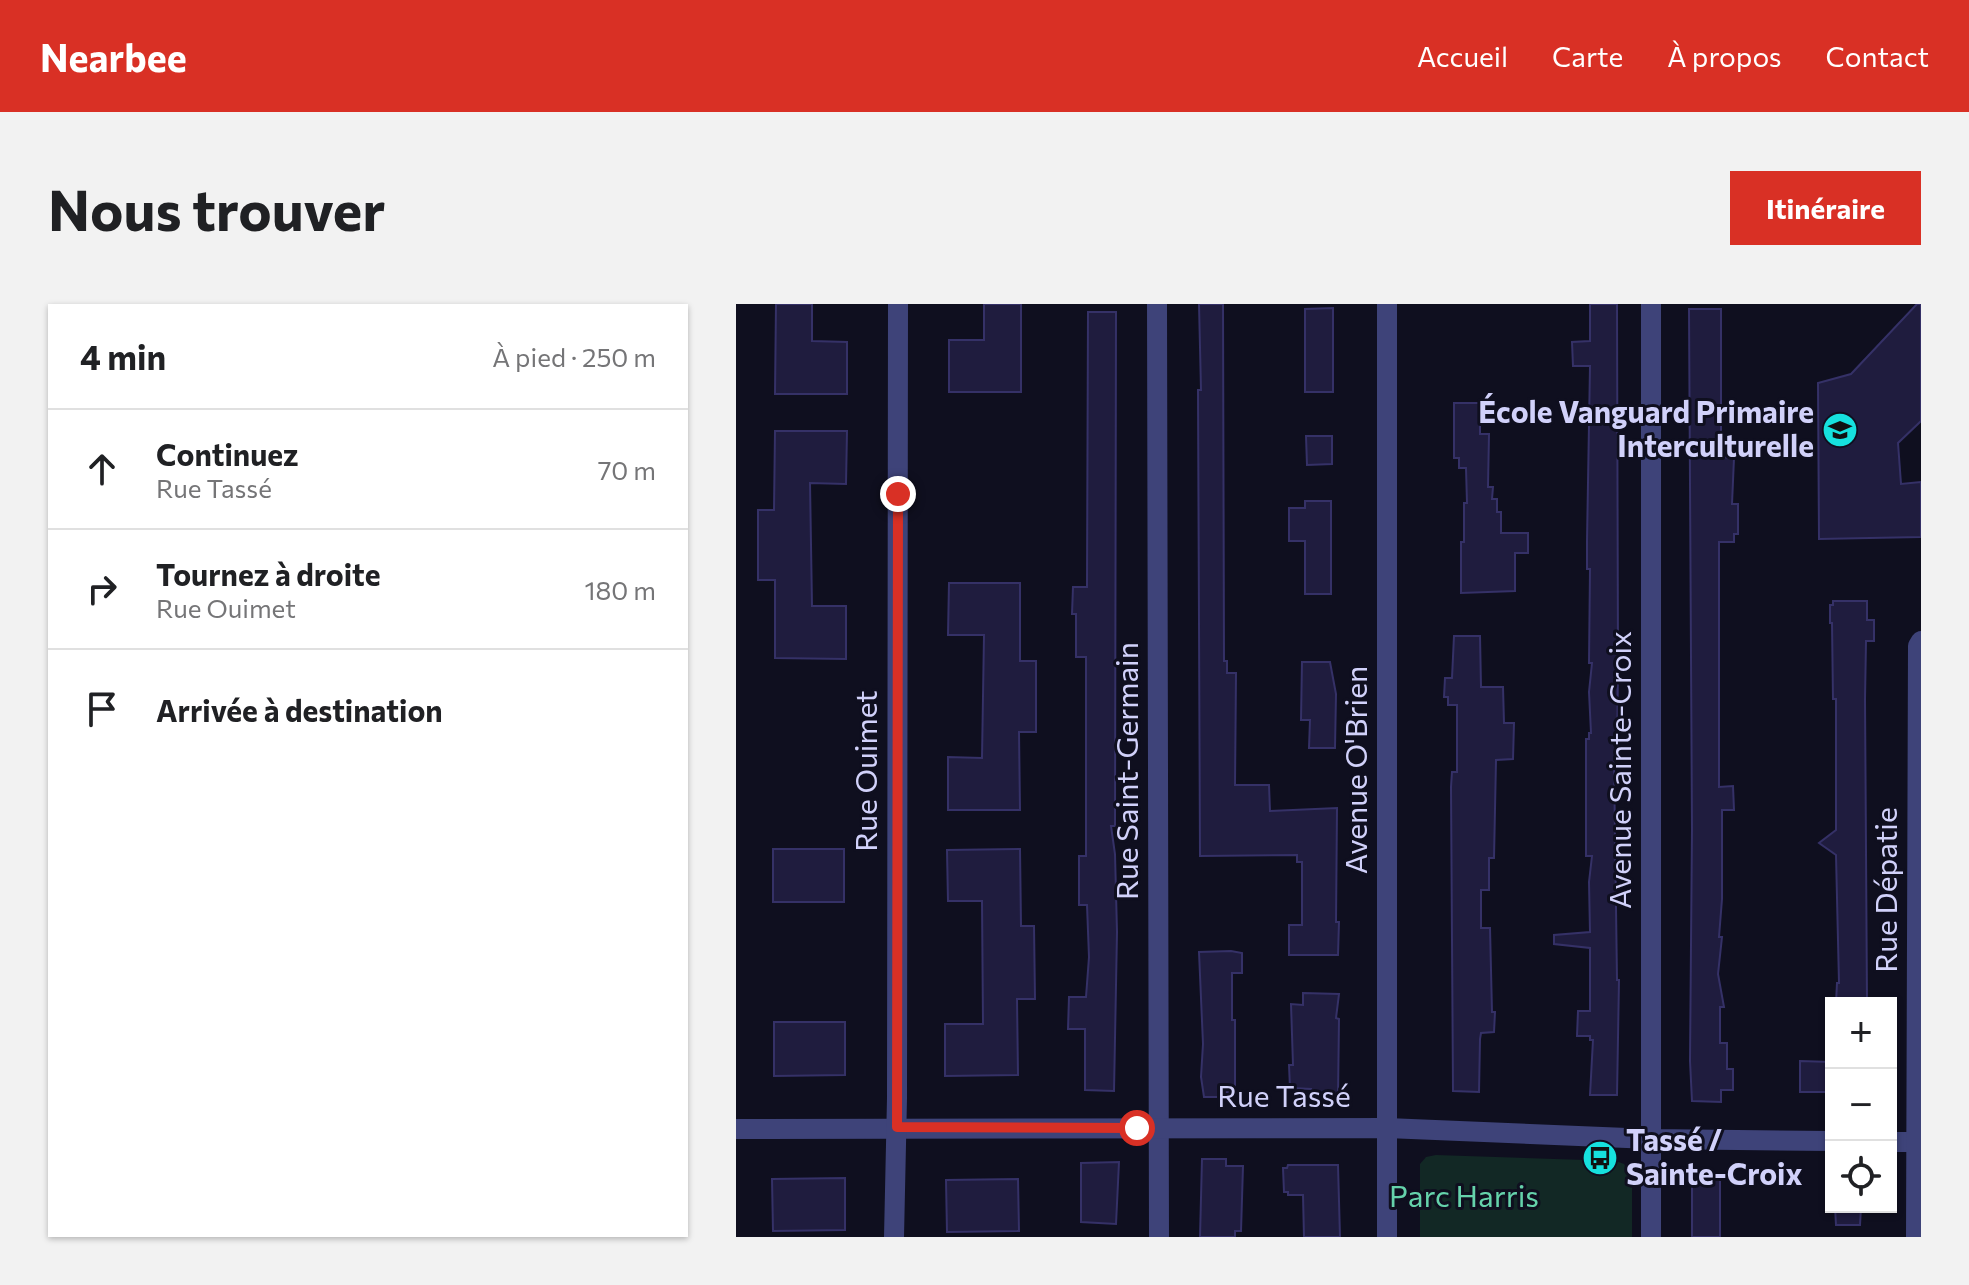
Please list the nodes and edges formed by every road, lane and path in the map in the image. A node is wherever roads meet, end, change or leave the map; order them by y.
1 (898, 304) edge
2 (1157, 304) edge
3 (1387, 304) edge
4 (1651, 304) edge
5 (1921, 641) edge
6 (897, 1127) junction
7 (1158, 1128) junction
8 (1387, 1128) junction
9 (736, 1129) edge
10 (1651, 1139) junction
11 (1825, 1141) edge
12 (1897, 1142) edge
13 (1919, 1142) edge
14 (894, 1237) edge
15 (1159, 1237) edge
16 (1387, 1237) edge
17 (1651, 1237) edge
18 (1916, 1237) edge

1 - 6 street, Rue Ouimet
2 - 7 street, Rue Saint-Germain
3 - 8 street, Avenue O'Brien
4 - 10 street, Avenue Sainte-Croix
5 - 13 street, Rue Dépatie
6 - 7 street, Rue Tassé
6 - 9 street, Rue Tassé
6 - 14 street, Rue Ouimet
7 - 8 street, Rue Tassé
7 - 15 street, Rue Saint-Germain
8 - 10 street, Rue Tassé
8 - 16 street, Avenue O'Brien
10 - 11 street, Rue Tassé
10 - 17 street, Avenue Sainte-Croix
12 - 13 street
13 - 18 street, Rue Dépatie

